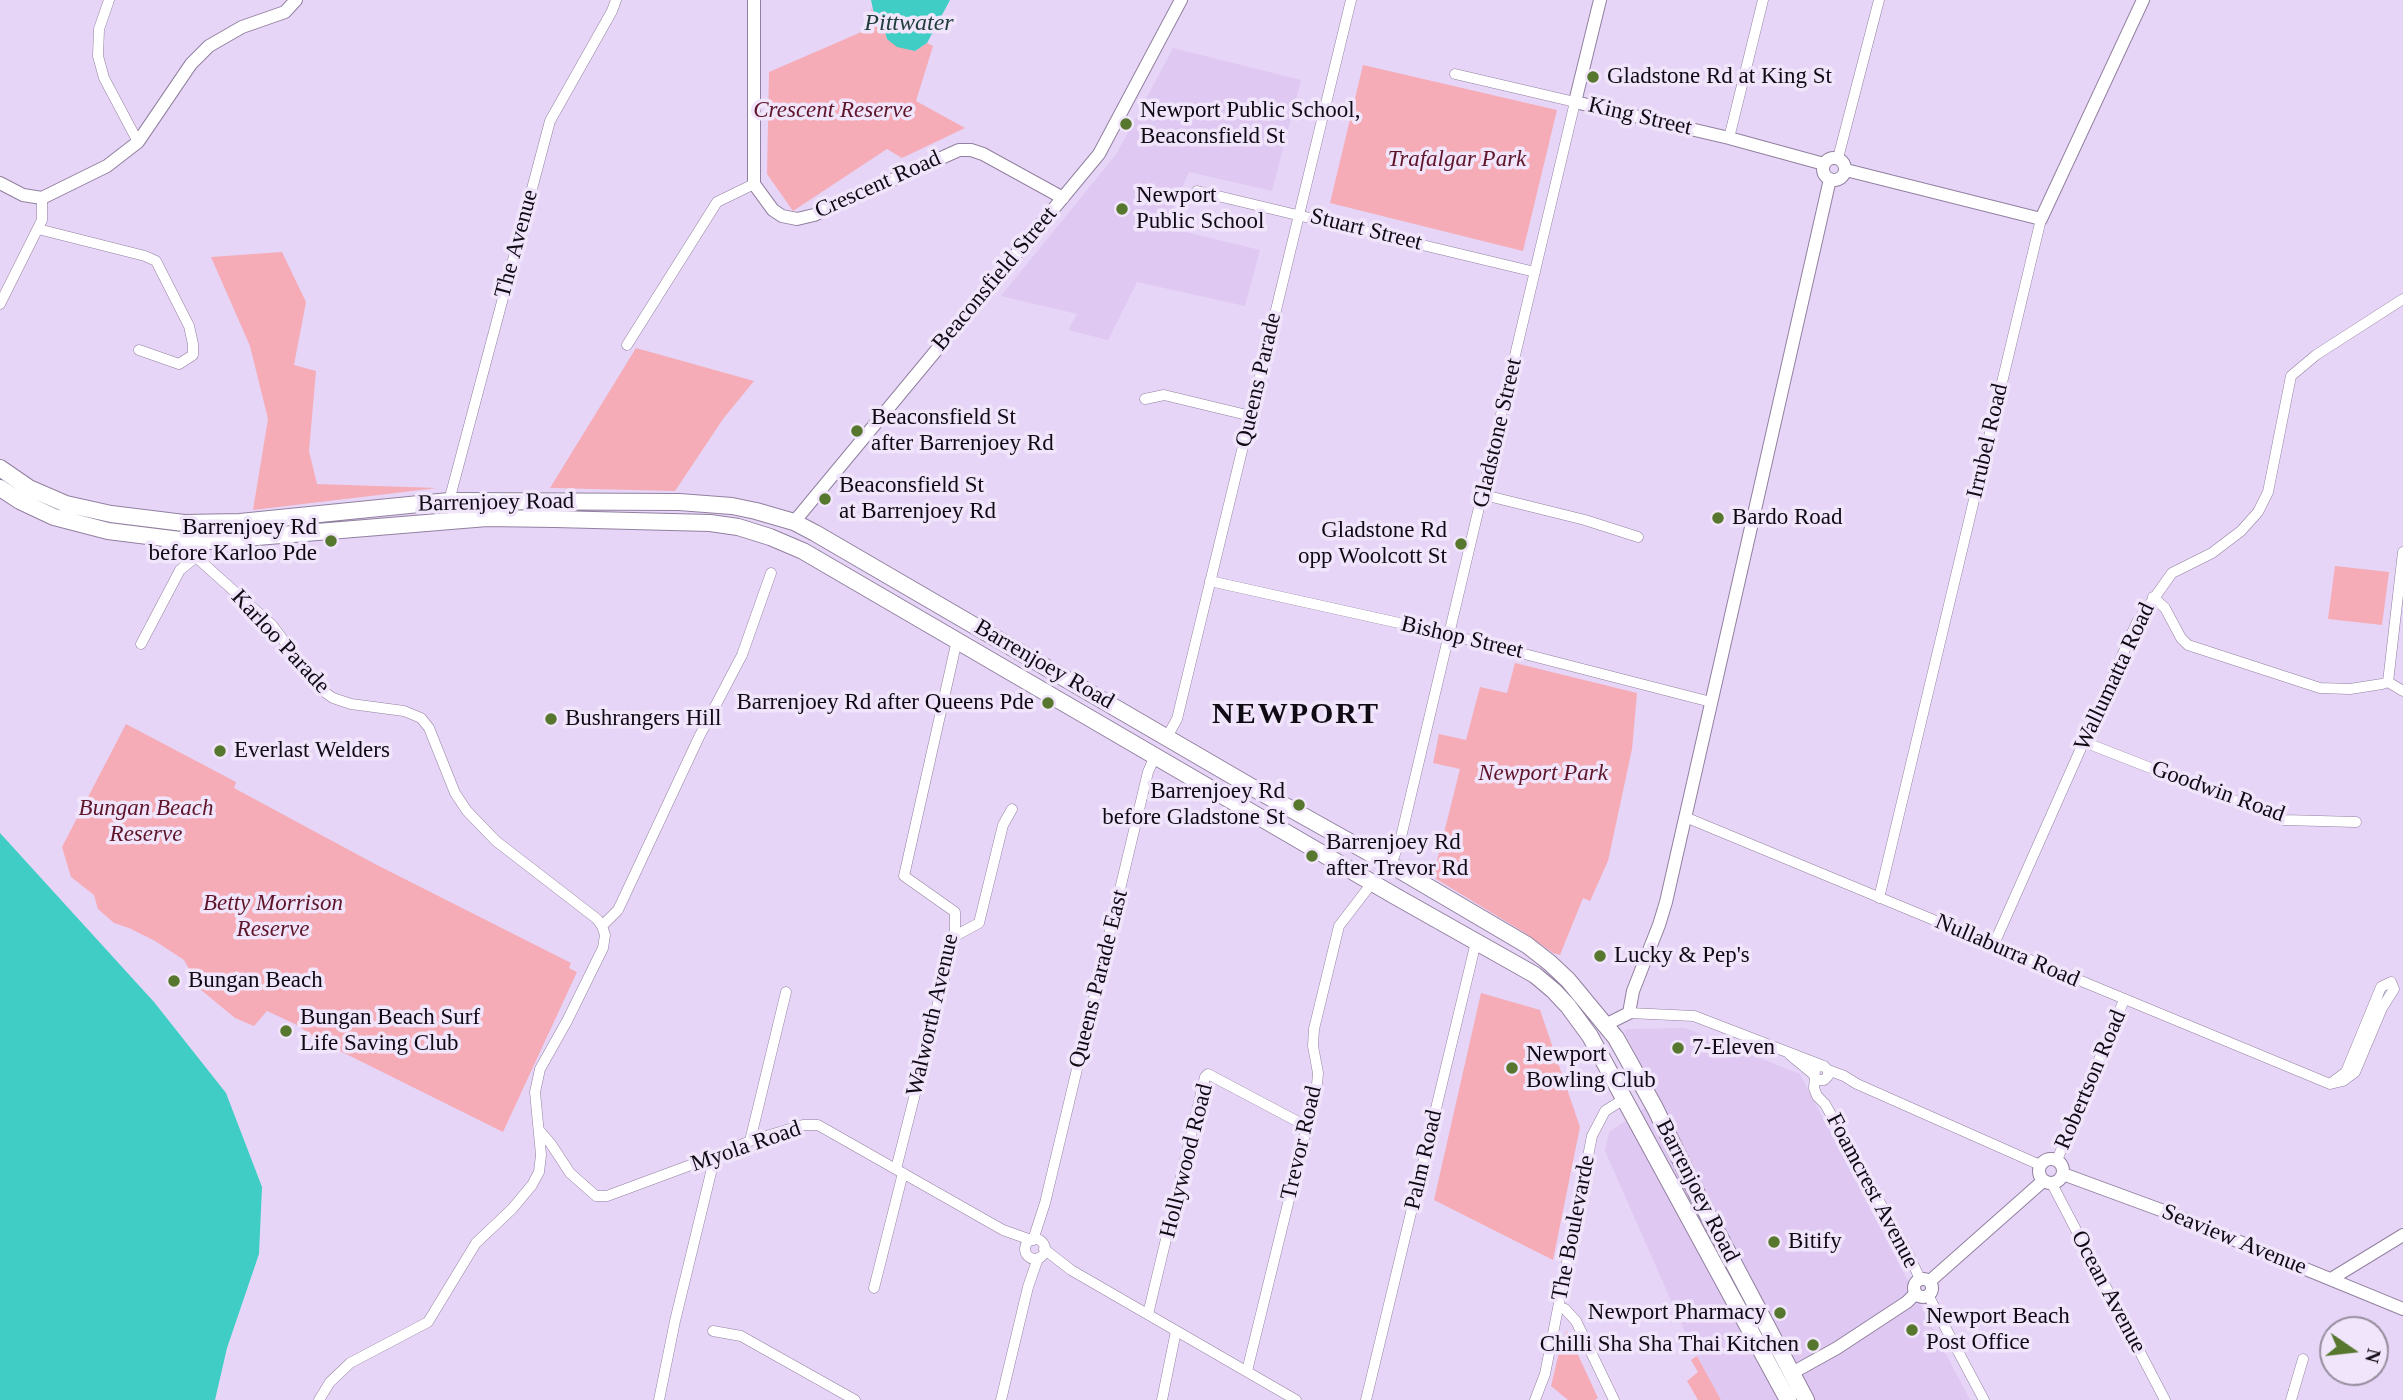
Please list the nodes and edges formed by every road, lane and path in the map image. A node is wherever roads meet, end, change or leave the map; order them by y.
1 (109, 0) edge
2 (296, 0) edge
3 (616, 0) edge
4 (754, 0) edge
5 (1181, 0) edge
6 (1351, 0) edge
7 (1600, 0) edge
8 (1763, 0) edge
9 (1879, 0) edge
10 (2143, 0) edge
11 (1455, 74) dead end
12 (1575, 102) junction
13 (1729, 138) junction
14 (138, 142) junction
15 (1838, 158) junction
16 (1824, 164) junction
17 (1846, 170) junction
18 (1830, 179) junction
19 (0, 183) edge
20 (754, 184) junction
21 (1197, 191) dead end
22 (42, 198) junction
23 (1063, 198) junction
24 (1298, 214) junction
25 (2041, 219) junction
26 (38, 229) junction
27 (1535, 272) junction
28 (2403, 299) edge
29 (0, 304) edge
30 (627, 345) dead end
31 (139, 350) dead end
32 (1145, 398) dead end
33 (1251, 416) junction
34 (0, 468) edge
35 (0, 488) edge
36 (1484, 495) junction
37 (449, 501) junction
38 (794, 522) junction
39 (184, 523) junction
40 (1639, 537) dead end
41 (782, 541) junction
42 (196, 550) junction
43 (2403, 552) edge
44 (771, 573) dead end
45 (1210, 581) junction
46 (2153, 597) junction
47 (1448, 635) junction
48 (957, 640) junction
49 (141, 644) dead end
50 (2388, 682) junction
51 (2403, 691) edge
52 (1712, 702) junction
53 (1167, 737) junction
54 (2084, 742) junction
55 (1155, 755) junction
56 (1012, 809) dead end
57 (1685, 817) junction
58 (2356, 822) dead end
59 (1391, 865) junction
60 (1372, 883) junction
61 (1879, 898) junction
62 (1486, 923) junction
63 (602, 926) junction
64 (955, 936) junction
65 (1476, 942) junction
66 (1994, 944) junction
67 (786, 992) dead end
68 (2124, 1000) junction
69 (1629, 1013) junction
70 (1607, 1024) junction
71 (1590, 1036) junction
72 (1635, 1072) junction
73 (1821, 1074) junction
74 (2330, 1084) junction
75 (1624, 1099) junction
76 (1655, 1108) junction
77 (1306, 1126) junction
78 (539, 1130) junction
79 (750, 1141) junction
80 (715, 1156) junction
81 (2057, 1160) junction
82 (2040, 1165) junction
83 (899, 1171) junction
84 (2063, 1174) junction
85 (2047, 1182) junction
86 (2403, 1235) edge
87 (1035, 1249) junction
88 (2331, 1279) junction
89 (1925, 1280) junction
90 (874, 1288) dead end
91 (1922, 1294) junction
92 (1559, 1307) junction
93 (2403, 1310) edge
94 (1148, 1314) junction
95 (713, 1331) dead end
96 (1176, 1331) junction
97 (2303, 1359) dead end
98 (1247, 1371) junction
99 (1792, 1373) junction
100 (1784, 1397) edge
101 (319, 1400) edge
102 (659, 1400) edge
103 (855, 1400) edge
104 (1001, 1400) edge
105 (1162, 1400) edge
106 (1296, 1400) edge
107 (1366, 1400) edge
108 (1535, 1400) edge
109 (1614, 1400) edge
110 (1806, 1400) edge
111 (1984, 1400) edge
112 (2165, 1400) edge
113 (2291, 1400) edge

1 - 14 street
2 - 14 street
3 - 37 street, The Avenue
4 - 20 street
5 - 23 street, Beaconsfield Street
6 - 24 street, Queens Parade
7 - 12 street, Gladstone Street
8 - 13 street
9 - 15 street
10 - 25 street, Irrubel Road
11 - 12 street, King Street
12 - 13 street, King Street
12 - 27 street, Gladstone Street
13 - 16 street, King Street
14 - 22 street
15 - 16 street
15 - 17 street
16 - 18 street
17 - 18 street
17 - 25 street
18 - 52 street
19 - 22 street
20 - 23 street, Crescent Road
20 - 30 street
21 - 24 street, Stuart Street
22 - 26 street
23 - 38 street, Beaconsfield Street
24 - 27 street, Stuart Street
24 - 33 street, Queens Parade
25 - 61 street, Irrubel Road
26 - 29 street
26 - 31 street
27 - 36 street, Gladstone Street
28 - 46 street, Wallumatta Road
32 - 33 street
33 - 45 street, Queens Parade
34 - 39 main road, Barrenjoey Road
35 - 42 main road, Barrenjoey Road
36 - 40 street
36 - 47 street, Gladstone Street
37 - 38 main road, Barrenjoey Road
37 - 39 main road, Barrenjoey Road
38 - 41 main road, Beaconsfield Street
38 - 53 main road, Barrenjoey Road
39 - 42 main road, Karloo Parade
41 - 42 main road, Barrenjoey Road
41 - 48 main road, Barrenjoey Road
42 - 49 street
42 - 63 street, Karloo Parade
43 - 50 street
44 - 63 street
45 - 47 street, Bishop Street
45 - 53 street, Queens Parade
46 - 50 street
46 - 54 street, Wallumatta Road
47 - 52 street, Bishop Street
47 - 59 street, Gladstone Street
48 - 55 main road, Barrenjoey Road
48 - 64 street, Walworth Avenue
50 - 51 street
52 - 57 street
53 - 55 main road, Queens Parade
53 - 59 main road, Barrenjoey Road
54 - 58 street, Goodwin Road
54 - 66 street, Wallumatta Road
55 - 60 main road, Barrenjoey Road
55 - 87 street, Queens Parade East
56 - 64 street
57 - 61 street, Nullaburra Road
57 - 69 street
59 - 60 main road
59 - 62 main road, Barrenjoey Road
60 - 65 main road, Barrenjoey Road
60 - 77 street, Trevor Road
61 - 66 street, Nullaburra Road
62 - 65 main road, Palm Road
62 - 70 main road, Barrenjoey Road
63 - 78 street
64 - 83 street, Walworth Avenue
65 - 71 main road, Barrenjoey Road
65 - 107 street, Palm Road
66 - 68 street, Nullaburra Road
67 - 79 street
68 - 74 street, Nullaburra Road
68 - 81 street, Robertson Road
69 - 70 street
69 - 73 street
70 - 71 main road
70 - 72 main road, Barrenjoey Road
71 - 75 main road, Barrenjoey Road
72 - 75 main road
72 - 76 main road, Barrenjoey Road
73 - 82 street
73 - 89 street, Foamcrest Avenue
74 - 74 street
75 - 76 main road
75 - 92 street, The Boulevarde
75 - 100 main road, Barrenjoey Road
76 - 99 main road, Barrenjoey Road
77 - 94 street, Hollywood Road
77 - 98 street, Trevor Road
78 - 80 street, Myola Road
78 - 101 street
79 - 80 street, Myola Road
79 - 83 street, Myola Road
80 - 102 street
81 - 82 street
81 - 84 street
82 - 85 street
83 - 87 street, Myola Road
83 - 90 street, Walworth Avenue
84 - 85 street
84 - 88 street, Seaview Avenue
85 - 89 street
85 - 112 street, Ocean Avenue
86 - 88 street
87 - 94 street, Myola Road
87 - 104 street, Queens Parade East
88 - 93 street, Seaview Avenue
89 - 91 street
91 - 99 street
91 - 111 street, Foamcrest Avenue
92 - 108 street, The Boulevarde
92 - 109 street
94 - 96 street, Myola Road
95 - 103 street
96 - 98 street, Myola Road
96 - 105 street
97 - 113 street
98 - 106 street, Myola Road
99 - 110 main road, Barrenjoey Road

